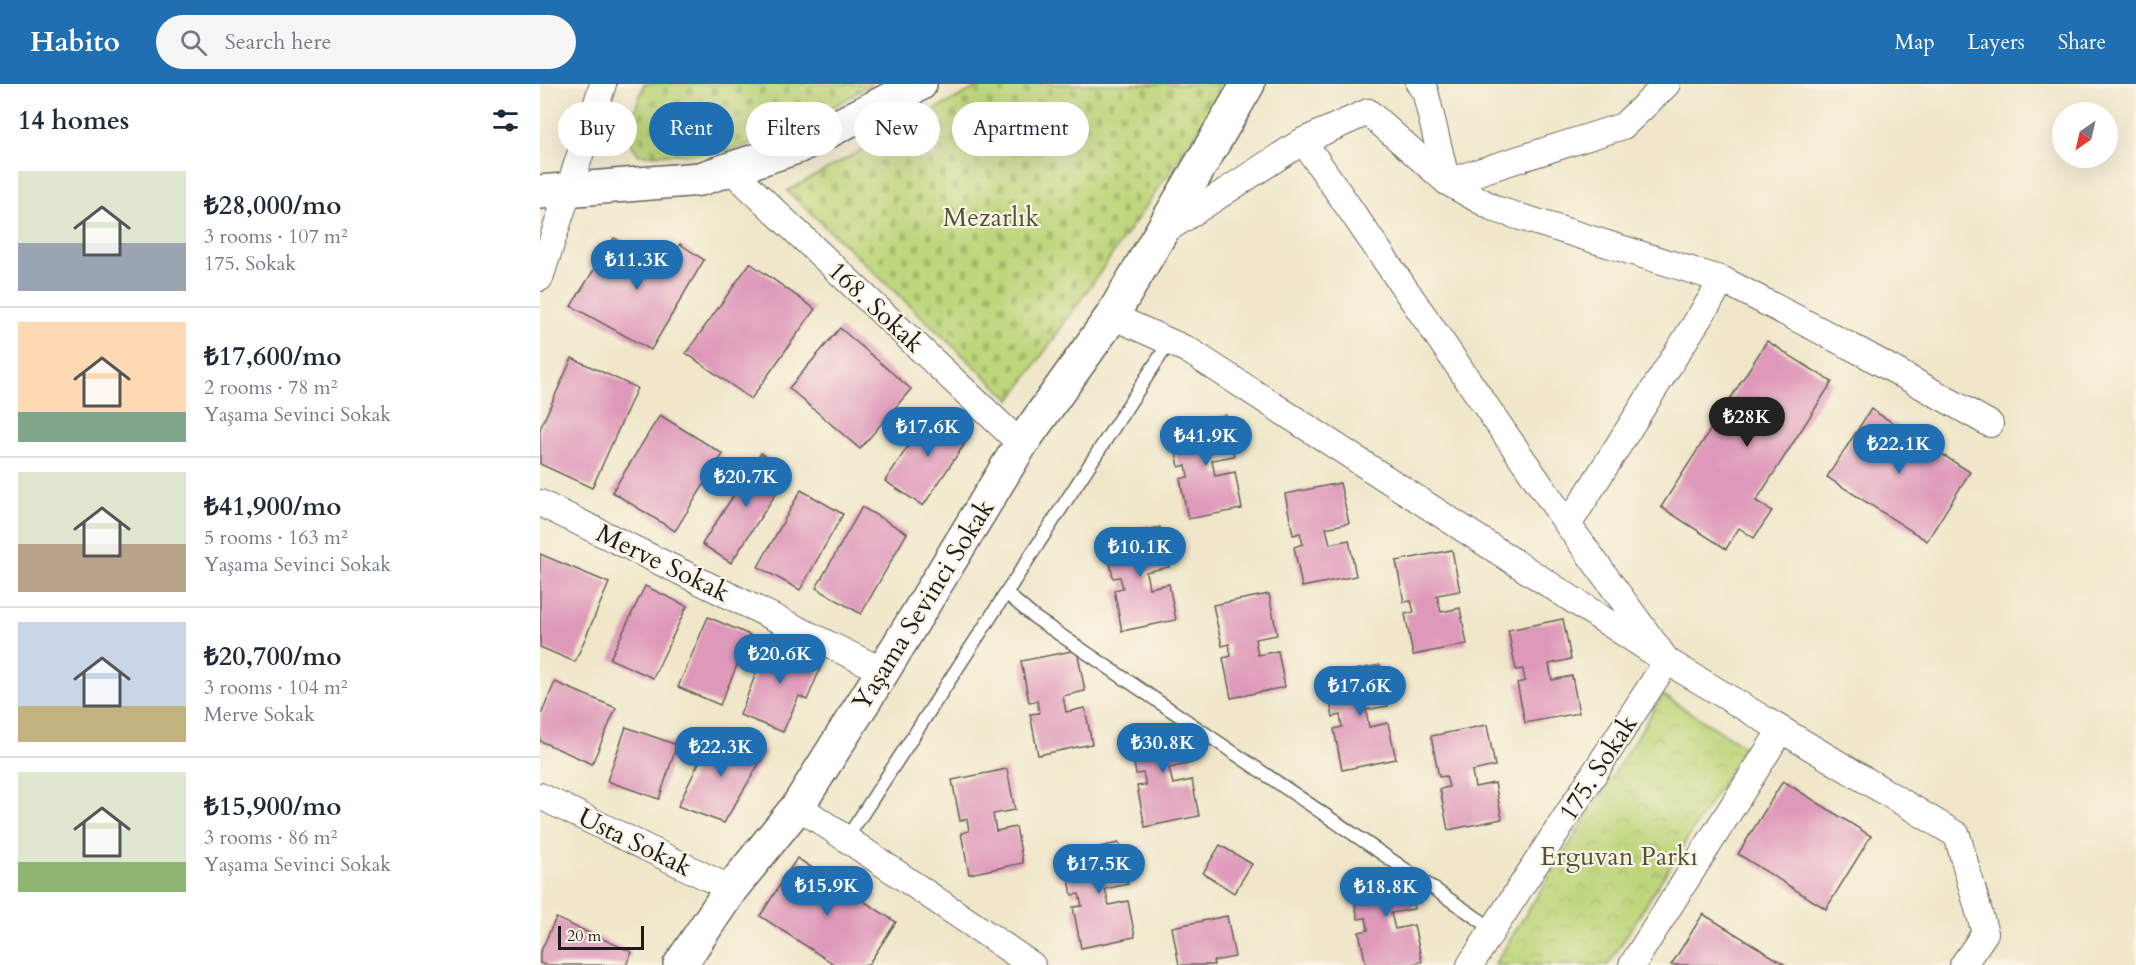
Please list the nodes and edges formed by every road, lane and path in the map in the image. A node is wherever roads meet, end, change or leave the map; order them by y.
1 (603, 84) edge
2 (920, 84) edge
3 (1248, 84) edge
4 (1419, 84) edge
5 (1667, 84) edge
6 (1304, 141) junction
7 (730, 169) junction
8 (1447, 182) junction
9 (555, 191) edge
10 (1160, 234) junction
11 (540, 279) edge
12 (1723, 280) junction
13 (1112, 316) junction
14 (1170, 341) junction
15 (1990, 424) dead end
16 (1021, 444) junction
17 (540, 503) edge
18 (1568, 525) junction
19 (1006, 593) junction
20 (1667, 661) junction
21 (883, 671) junction
22 (1781, 730) junction
23 (540, 796) edge
24 (798, 806) junction
25 (847, 837) junction
26 (731, 889) junction
27 (1493, 929) junction
28 (680, 965) edge
29 (1032, 965) edge
30 (1470, 965) edge
31 (1632, 965) edge
32 (1963, 965) edge

1 - 9 street
2 - 7 street
3 - 10 street, Yaşama Sevinci Sokak
4 - 8 street
5 - 8 street
6 - 8 street
6 - 10 street
6 - 18 street
7 - 9 street
7 - 16 street, 168. Sokak
8 - 12 street
9 - 11 street
10 - 13 street, Yaşama Sevinci Sokak
12 - 15 street
12 - 18 street
13 - 14 street
13 - 16 street, Yaşama Sevinci Sokak
14 - 19 lane
14 - 20 street
16 - 21 street, Yaşama Sevinci Sokak
17 - 21 street, Merve Sokak
18 - 20 street
19 - 25 lane
19 - 27 lane
20 - 22 street
20 - 27 street, 175. Sokak
21 - 24 street, Yaşama Sevinci Sokak
22 - 31 street
22 - 32 street
23 - 26 street, Usta Sokak
24 - 25 street
24 - 26 street, Yaşama Sevinci Sokak
25 - 29 street
26 - 28 street, Yaşama Sevinci Sokak
27 - 30 street, 175. Sokak

